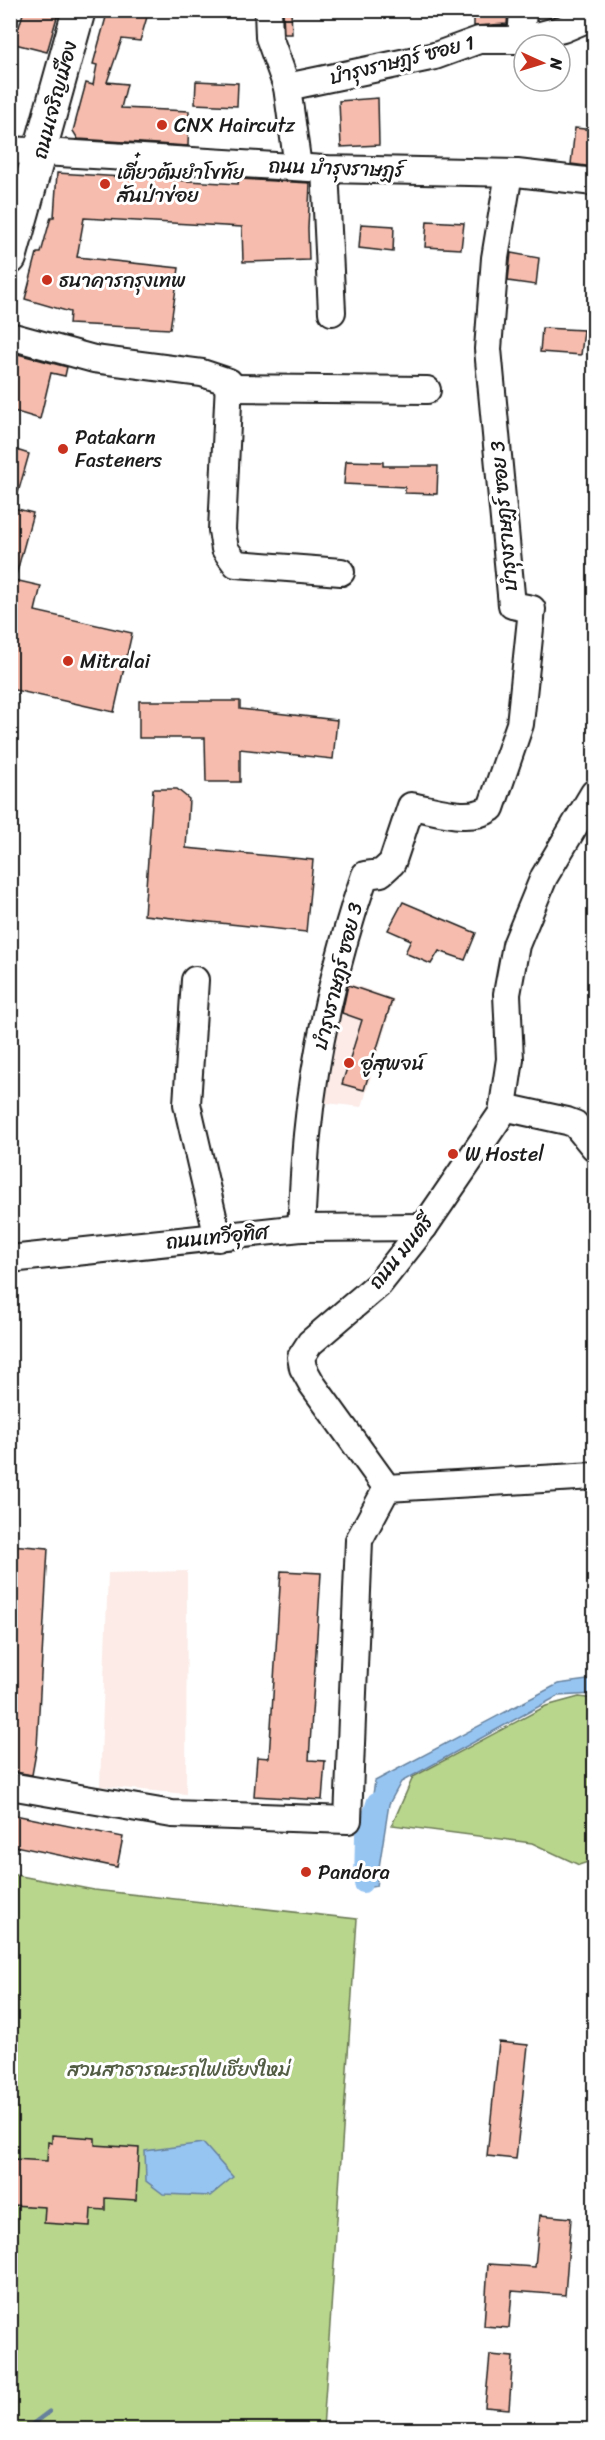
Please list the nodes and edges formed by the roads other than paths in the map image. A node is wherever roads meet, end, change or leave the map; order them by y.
1 (79, 10) edge
2 (268, 10) edge
3 (523, 10) edge
4 (594, 16) edge
5 (521, 33) edge
6 (548, 33) edge
7 (512, 40) edge
8 (287, 87) junction
9 (26, 151) edge
10 (297, 167) junction
11 (325, 169) junction
12 (509, 173) junction
13 (594, 182) edge
14 (10, 258) edge
15 (332, 312) dead end
16 (10, 336) edge
17 (228, 388) junction
18 (427, 390) dead end
19 (341, 572) dead end
20 (594, 793) edge
21 (195, 980) dead end
22 (503, 1107) junction
23 (594, 1147) edge
24 (424, 1227) junction
25 (301, 1228) junction
26 (218, 1238) junction
27 (10, 1259) edge
28 (594, 1476) edge
29 (387, 1488) junction
30 (10, 1786) edge

1 - 9 main road, ถนนเจริญเมือง
2 - 8 street
3 - 5 street
4 - 6 street, บำรุงราษฏร์ ซอย 1
7 - 8 street, บำรุงราษฏร์ ซอย 1
8 - 10 street
9 - 10 street, ถนน บำรุงราษฏร์
9 - 14 main road, ถนนเจริญเมือง
10 - 11 street, ถนน บำรุงราษฏร์
11 - 12 street, ถนน บำรุงราษฏร์
11 - 15 street
12 - 13 street, ถนน บำรุงราษฏร์
12 - 25 street, บำรุงราษฏร์ ซอย 3
16 - 17 street
17 - 18 street
17 - 19 street
20 - 22 street, ถนน มนตรี
21 - 26 street
22 - 23 street
22 - 24 street, ถนน มนตรี
24 - 25 street, ถนนเทวีอุทิศ
24 - 29 street, ถนน มนตรี
25 - 26 street, ถนนเทวีอุทิศ
26 - 27 street, ถนนเทวีอุทิศ
28 - 29 street
29 - 30 street

